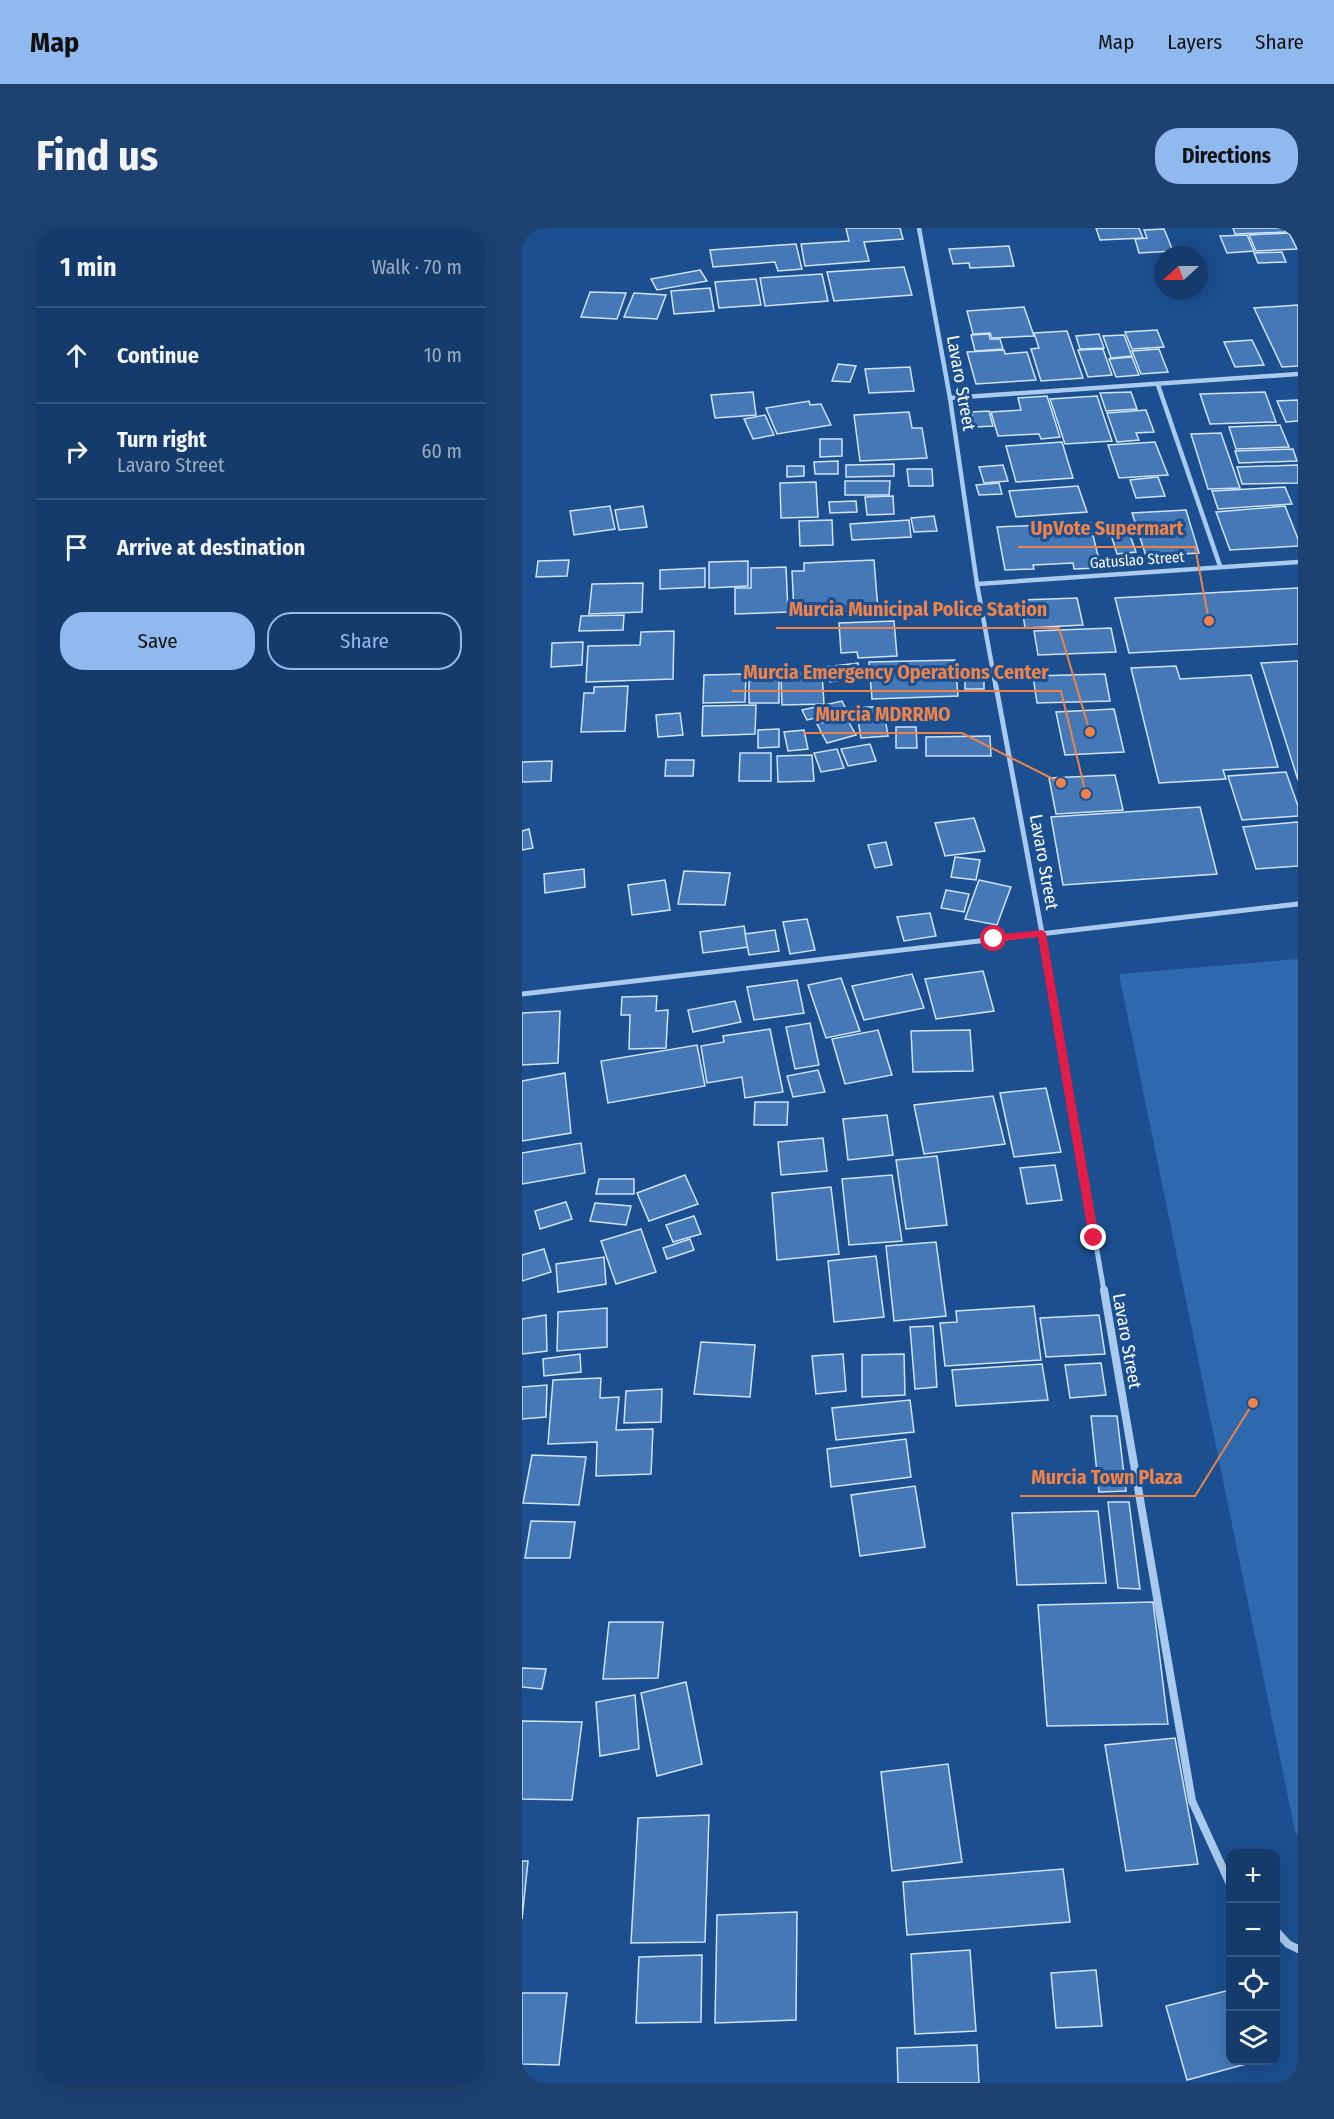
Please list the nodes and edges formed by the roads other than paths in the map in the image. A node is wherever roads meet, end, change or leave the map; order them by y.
1 (919, 228) edge
2 (1298, 374) edge
3 (1158, 385) junction
4 (950, 398) junction
5 (1298, 562) edge
6 (1220, 566) junction
7 (977, 584) junction
8 (1298, 904) edge
9 (1042, 933) junction
10 (522, 994) edge
11 (1226, 1875) edge
12 (1280, 1936) edge
13 (1298, 1949) edge

1 - 4 street, Lavaro Street
2 - 3 street
3 - 4 street
3 - 6 street
4 - 7 street, Lavaro Street
5 - 6 street, Gatuslao Street
6 - 7 street, Gatuslao Street
7 - 9 street, Lavaro Street
8 - 9 street
9 - 10 street
9 - 11 street, Lavaro Street
12 - 13 street

